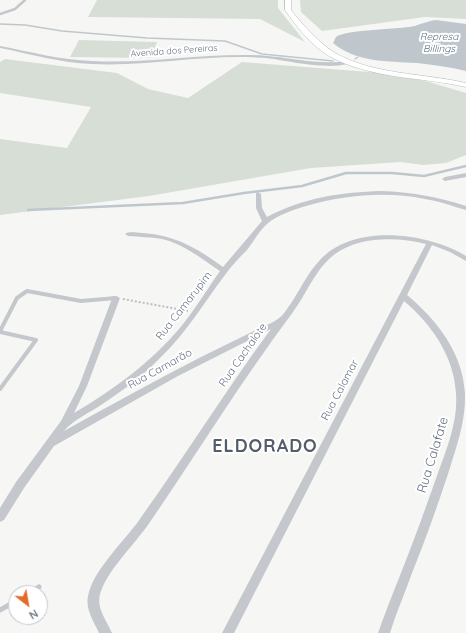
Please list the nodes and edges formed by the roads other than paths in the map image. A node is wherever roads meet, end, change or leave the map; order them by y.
1 (25, 0) edge
2 (288, 0) edge
3 (0, 14) edge
4 (0, 47) edge
5 (351, 62) junction
6 (466, 85) edge
7 (466, 175) edge
8 (445, 179) dead end
9 (258, 194) dead end
10 (466, 208) edge
11 (266, 222) junction
12 (128, 234) dead end
13 (430, 243) junction
14 (466, 259) edge
15 (224, 271) junction
16 (402, 295) junction
17 (116, 298) joint
18 (282, 320) junction
19 (0, 332) edge
20 (0, 389) edge
21 (65, 423) junction
22 (51, 443) junction
23 (0, 517) edge
24 (106, 633) edge
25 (228, 633) edge
26 (384, 633) edge

1 - 3 lane
2 - 5 main road
4 - 5 street, Avenida dos Pereiras
5 - 6 main road
7 - 8 street
9 - 11 street
10 - 11 street, Rua Camarupim
11 - 15 street, Rua Camarupim
12 - 15 street
13 - 14 street, Rua Cachalote
13 - 16 street, Rua Calamar
13 - 18 street, Rua Cachalote
15 - 21 street, Rua Camarupim
16 - 25 street, Rua Calamar
16 - 26 street, Rua Calafate
17 - 19 lane
17 - 21 street
18 - 22 street, Rua Camarão
18 - 24 street, Rua Cachalote
19 - 20 lane
21 - 22 street
22 - 23 street

